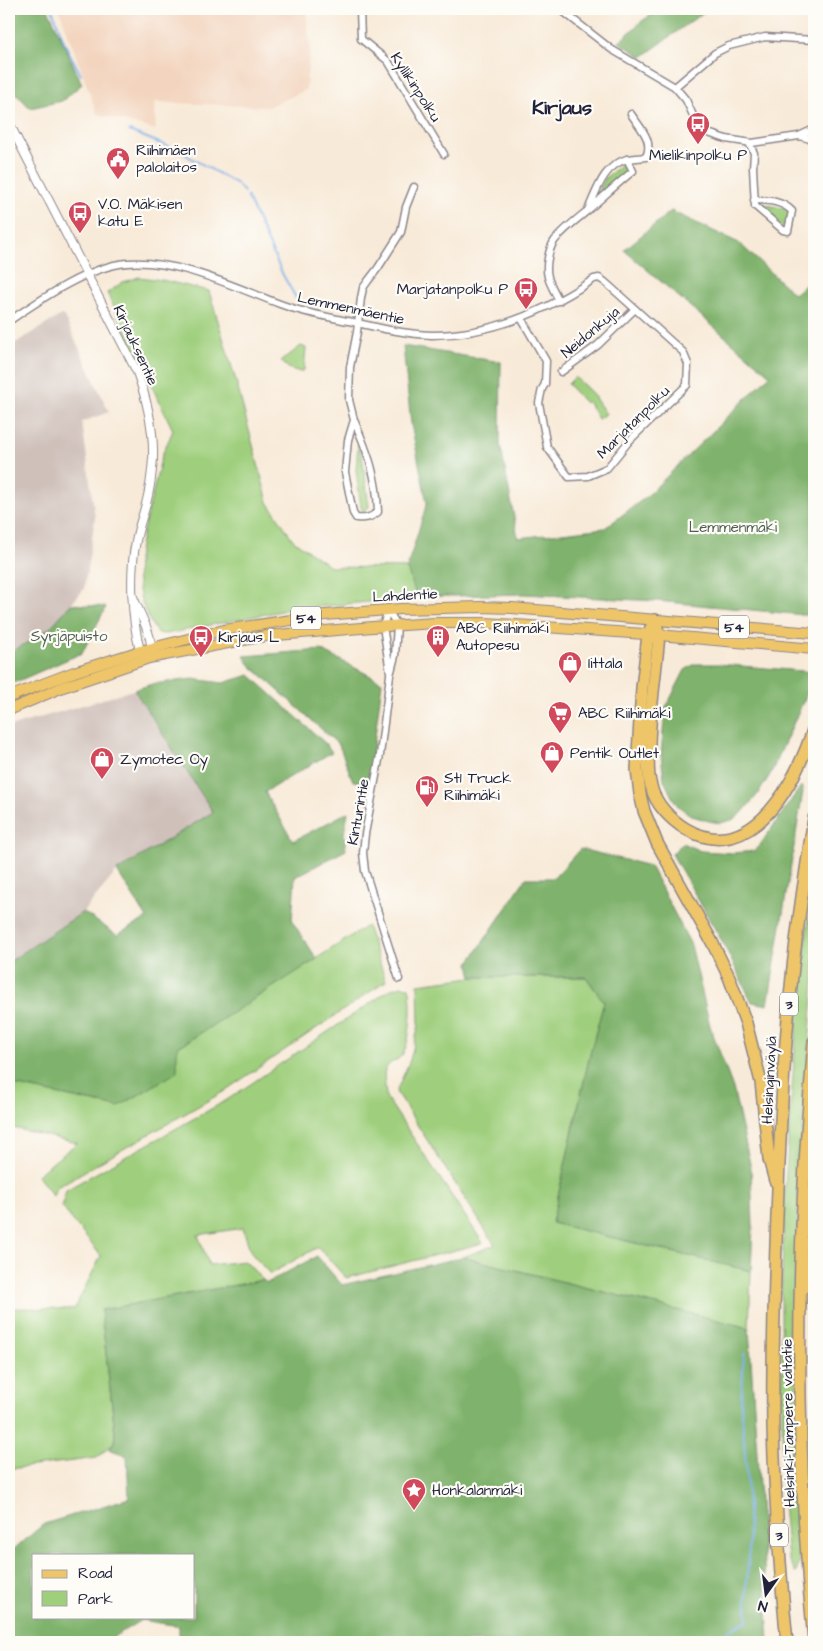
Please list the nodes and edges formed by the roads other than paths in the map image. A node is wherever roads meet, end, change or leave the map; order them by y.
1 (360, 9) edge
2 (563, 10) edge
3 (814, 40) edge
4 (675, 87) junction
5 (631, 114) dead end
6 (9, 123) edge
7 (814, 128) edge
8 (799, 136) junction
9 (814, 140) edge
10 (749, 143) junction
11 (444, 154) dead end
12 (627, 159) junction
13 (414, 188) dead end
14 (754, 200) junction
15 (588, 210) junction
16 (87, 275) junction
17 (605, 282) joint
18 (559, 301) junction
19 (635, 309) junction
20 (521, 318) junction
21 (9, 321) edge
22 (358, 324) junction
23 (561, 372) dead end
24 (354, 420) junction
25 (134, 598) junction
26 (388, 610) junction
27 (654, 620) junction
28 (397, 625) junction
29 (383, 626) junction
30 (814, 633) edge
31 (653, 634) junction
32 (814, 649) edge
33 (140, 651) junction
34 (151, 654) junction
35 (390, 675) junction
36 (9, 697) edge
37 (9, 710) edge
38 (814, 726) edge
39 (814, 818) edge
40 (399, 979) dead end
41 (814, 1042) edge
42 (778, 1190) junction
43 (814, 1240) edge
44 (800, 1294) junction
45 (774, 1316) joint
46 (814, 1640) edge
47 (787, 1642) edge

1 - 11 street, Kyllikinpolku
2 - 4 street
3 - 4 street
4 - 10 street
5 - 12 street
6 - 16 street, Kirjauksentie
7 - 8 street
8 - 9 street
8 - 10 street
10 - 14 street
12 - 15 street
12 - 15 street
13 - 22 street
14 - 14 street
15 - 18 street
16 - 21 street, Lemmenmäentie
16 - 22 street, Lemmenmäentie
16 - 25 street, Kirjauksentie
17 - 18 street, Lemmenmäentie
17 - 19 street, Marjatanpolku
18 - 20 street, Lemmenmäentie
19 - 20 street, Marjatanpolku
19 - 23 street, Neidonkuja
20 - 22 street, Lemmenmäentie
22 - 24 street
24 - 24 street
25 - 33 street, Kirjauksentie
25 - 34 street, Kirjauksentie
26 - 27 main road, Lahdentie / 54
26 - 28 street
26 - 29 street, Kinturintie
26 - 34 main road, Lahdentie / 54
27 - 30 main road, Lahdentie / 54
27 - 31 highway
28 - 29 main road, Lahdentie / 54
28 - 31 main road, Lahdentie / 54
28 - 35 street, Kinturintie
29 - 34 main road, Lahdentie / 54
29 - 35 street, Kinturintie
31 - 32 main road, Lahdentie / 54
31 - 38 highway
31 - 42 highway
33 - 34 main road, Lahdentie / 54
33 - 36 main road, Lahdentie / 54
34 - 37 main road, Lahdentie / 54
35 - 40 street, Kinturintie
39 - 42 highway, Helsinginväylä / 3
41 - 44 highway, 3
42 - 45 highway, Helsinginväylä / 3
43 - 44 highway
44 - 46 highway, Helsinki-Tampere valtatie / 3
45 - 47 highway, Helsinki-Tampere valtatie / 3

